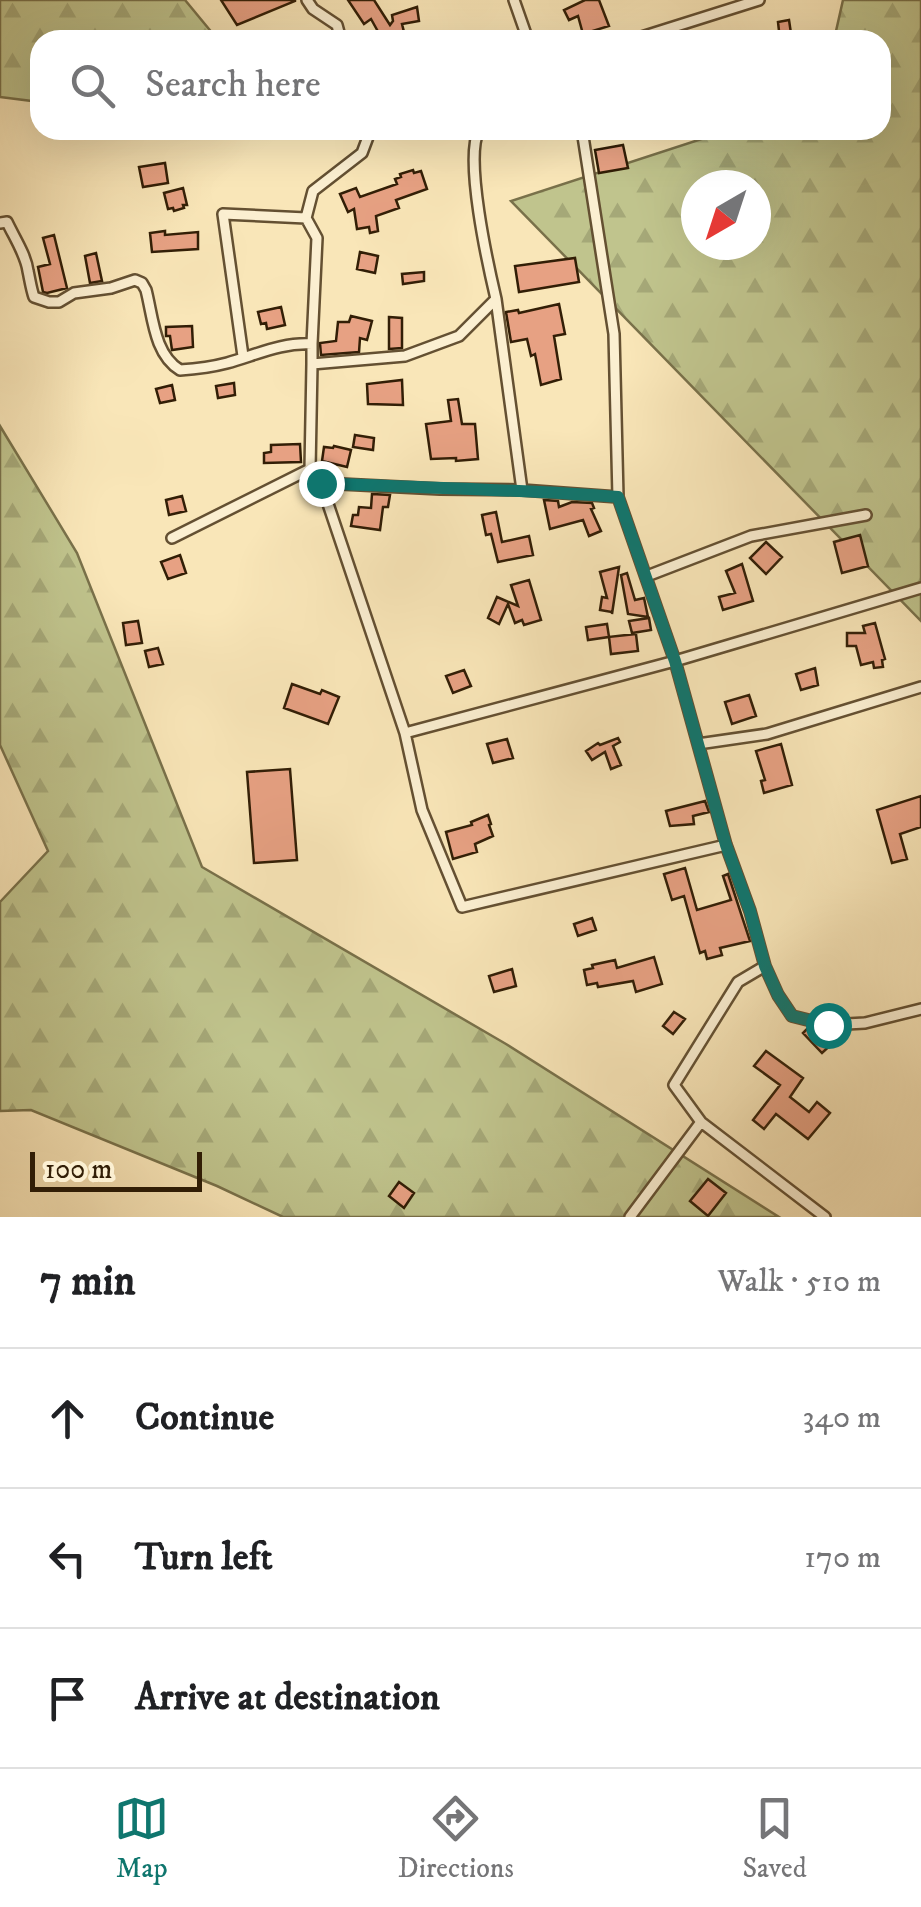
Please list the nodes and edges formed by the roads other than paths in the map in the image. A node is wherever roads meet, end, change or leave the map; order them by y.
1 (307, 0) edge
2 (514, 0) edge
3 (713, 0) edge
4 (760, 0) edge
5 (717, 12) junction
6 (338, 30) edge
7 (524, 30) edge
8 (662, 30) edge
9 (367, 140) edge
10 (475, 140) edge
11 (584, 140) edge
12 (306, 218) junction
13 (0, 223) edge
14 (496, 299) junction
15 (312, 344) junction
16 (243, 356) junction
17 (312, 364) junction
18 (310, 469) junction
19 (321, 483) junction
20 (522, 490) junction
21 (618, 497) junction
22 (866, 516) dead end
23 (172, 538) dead end
24 (647, 576) junction
25 (921, 588) edge
26 (675, 661) junction
27 (921, 687) edge
28 (405, 733) junction
29 (698, 744) junction
30 (726, 845) junction
31 (765, 966) junction
32 (921, 1009) edge
33 (701, 1122) junction
34 (630, 1217) edge
35 (825, 1217) edge

1 - 6 street
2 - 7 street
3 - 5 street
4 - 5 street
5 - 8 street
9 - 12 street
10 - 14 street
11 - 21 street
12 - 15 street
12 - 16 street
13 - 16 street
14 - 17 street
14 - 20 street
15 - 16 street
15 - 17 street
17 - 18 street
18 - 19 street
18 - 23 street
19 - 20 street
19 - 28 street
20 - 21 street
21 - 24 street
22 - 24 street
24 - 26 street
25 - 26 street
26 - 28 street
26 - 29 street
27 - 29 street
28 - 30 street
29 - 30 street
30 - 31 street
31 - 32 street
31 - 33 street
33 - 34 street
33 - 35 street

